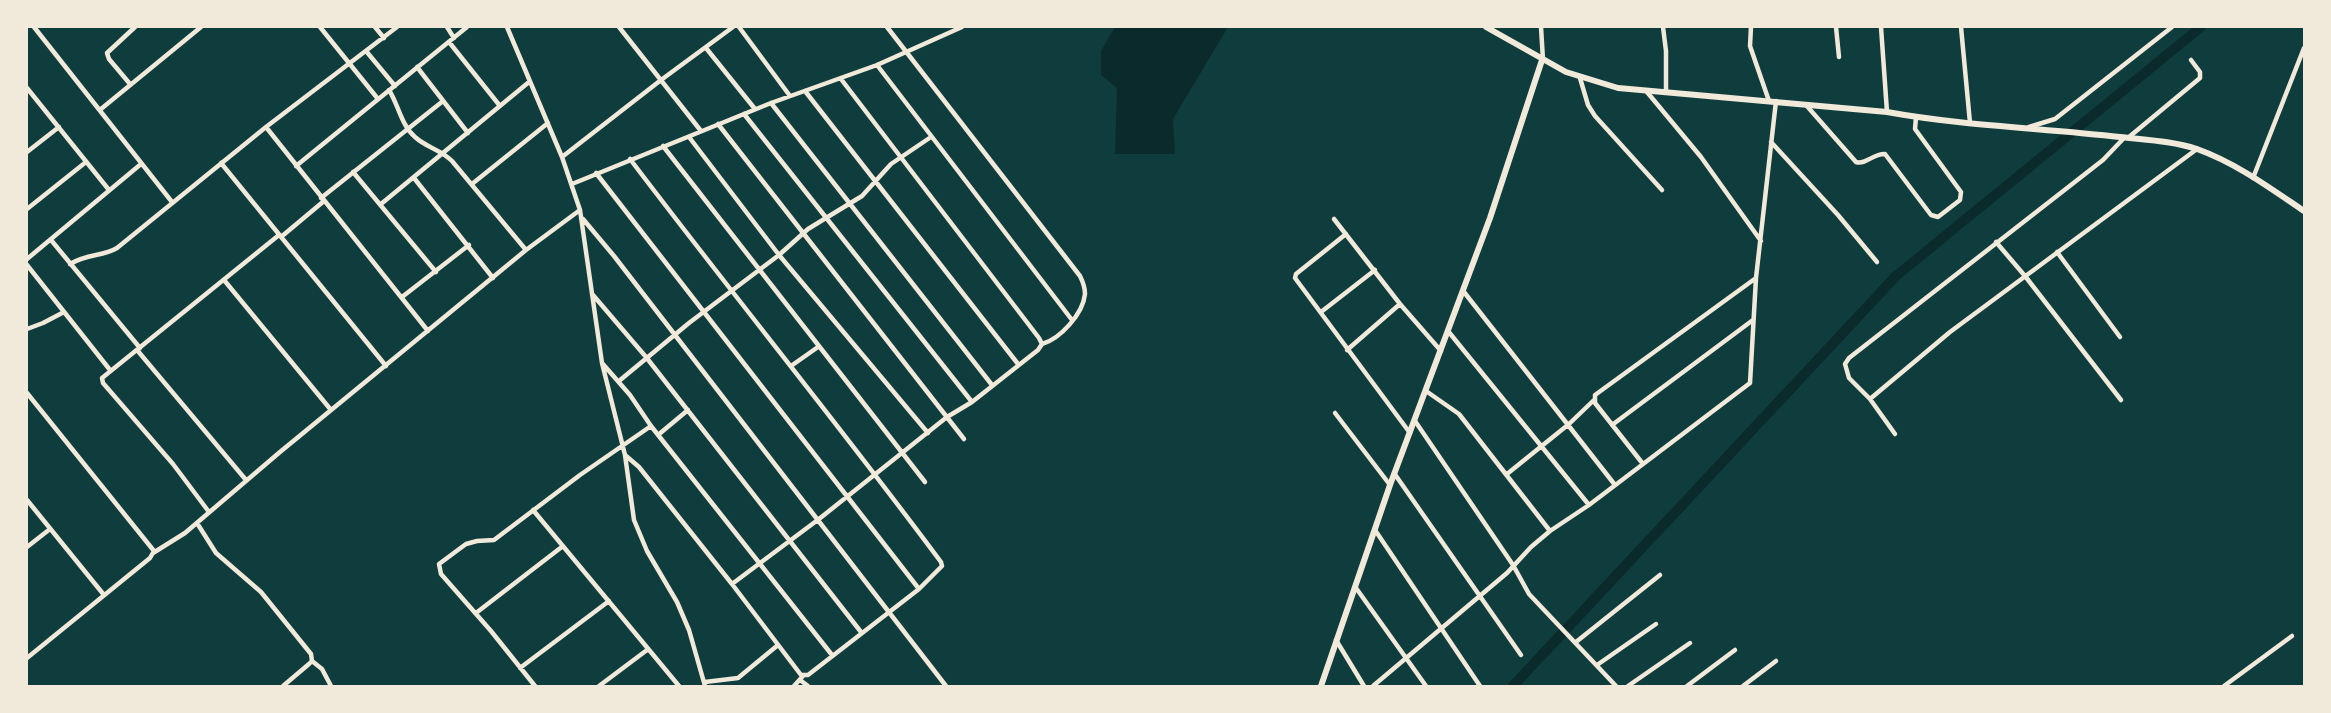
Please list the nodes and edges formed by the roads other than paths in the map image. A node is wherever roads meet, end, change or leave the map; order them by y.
1 (34, 27) edge
2 (135, 27) edge
3 (201, 27) edge
4 (320, 27) edge
5 (375, 27) edge
6 (398, 27) edge
7 (447, 27) edge
8 (467, 27) edge
9 (507, 27) edge
10 (619, 27) edge
11 (733, 27) edge
12 (739, 27) edge
13 (887, 27) edge
14 (962, 27) edge
15 (1486, 27) edge
16 (1541, 27) edge
17 (1663, 27) edge
18 (1751, 27) edge
19 (1836, 27) edge
20 (1881, 27) edge
21 (1960, 27) edge
22 (2172, 27) edge
23 (384, 38) junction
24 (454, 38) junction
25 (449, 42) junction
26 (706, 48) junction
27 (2304, 48) edge
28 (366, 51) junction
29 (907, 52) junction
30 (1839, 57) dead end
31 (1543, 60) junction
32 (2191, 60) dead end
33 (348, 63) junction
34 (877, 65) junction
35 (417, 67) junction
36 (1580, 78) junction
37 (841, 79) junction
38 (661, 80) junction
39 (529, 82) junction
40 (130, 84) junction
41 (395, 86) junction
42 (27, 88) edge
43 (389, 90) junction
44 (804, 91) junction
45 (1647, 92) junction
46 (1666, 92) junction
47 (790, 96) junction
48 (378, 99) junction
49 (443, 101) junction
50 (1772, 101) junction
51 (771, 103) junction
52 (1806, 104) junction
53 (500, 106) junction
54 (101, 109) junction
55 (755, 109) junction
56 (1887, 112) junction
57 (744, 114) junction
58 (1916, 117) junction
59 (548, 123) junction
60 (1970, 123) junction
61 (718, 124) junction
62 (59, 127) junction
63 (266, 127) junction
64 (2026, 127) junction
65 (407, 129) junction
66 (701, 131) junction
67 (468, 132) junction
68 (690, 137) junction
69 (931, 137) junction
70 (2127, 137) junction
71 (1771, 142) junction
72 (663, 146) junction
73 (2197, 149) junction
74 (27, 152) edge
75 (444, 153) junction
76 (562, 157) junction
77 (900, 158) junction
78 (630, 159) junction
79 (86, 162) junction
80 (222, 163) junction
81 (141, 164) junction
82 (296, 166) junction
83 (353, 172) junction
84 (596, 173) junction
85 (2253, 177) junction
86 (414, 178) junction
87 (875, 182) junction
88 (472, 183) junction
89 (572, 184) junction
90 (109, 190) junction
91 (1662, 190) dead end
92 (323, 200) junction
93 (172, 202) junction
94 (381, 204) junction
95 (850, 204) junction
96 (27, 209) edge
97 (580, 210) junction
98 (2304, 211) edge
99 (582, 218) junction
100 (826, 218) junction
101 (1334, 219) dead end
102 (803, 234) junction
103 (1346, 234) junction
104 (280, 236) junction
105 (51, 240) junction
106 (1761, 241) junction
107 (1996, 242) junction
108 (469, 245) junction
109 (526, 250) junction
110 (2057, 252) junction
111 (779, 255) junction
112 (27, 259) edge
113 (1877, 262) dead end
114 (70, 264) junction
115 (27, 265) edge
116 (758, 270) junction
117 (1375, 270) junction
118 (436, 272) junction
119 (2025, 276) junction
120 (493, 278) junction
121 (1756, 278) junction
122 (224, 280) junction
123 (730, 291) junction
124 (1464, 292) junction
125 (593, 295) junction
126 (402, 297) junction
127 (1400, 304) junction
128 (64, 312) junction
129 (703, 312) junction
130 (1321, 312) junction
131 (1072, 320) junction
132 (1753, 320) junction
133 (27, 329) edge
134 (428, 331) junction
135 (1448, 331) junction
136 (674, 335) junction
137 (2121, 337) dead end
138 (1042, 344) junction
139 (818, 347) junction
140 (139, 349) junction
141 (1347, 350) junction
142 (1441, 351) junction
143 (646, 357) junction
144 (602, 363) junction
145 (1018, 364) junction
146 (386, 366) junction
147 (791, 366) junction
148 (110, 370) junction
149 (619, 381) junction
150 (992, 385) junction
151 (1426, 391) junction
152 (27, 393) edge
153 (1870, 399) junction
154 (1594, 400) junction
155 (2121, 400) dead end
156 (972, 402) junction
157 (331, 410) junction
158 (688, 410) junction
159 (1335, 413) dead end
160 (947, 417) junction
161 (1415, 421) junction
162 (1569, 424) junction
163 (1612, 425) junction
164 (651, 426) junction
165 (928, 432) junction
166 (1410, 434) junction
167 (1895, 434) dead end
168 (658, 435) junction
169 (964, 439) dead end
170 (623, 447) junction
171 (1542, 447) junction
172 (901, 452) junction
173 (625, 455) junction
174 (1643, 464) junction
175 (1394, 473) junction
176 (875, 474) junction
177 (1507, 474) junction
178 (246, 480) junction
179 (926, 482) dead end
180 (1390, 485) junction
181 (1616, 485) junction
182 (848, 495) junction
183 (27, 500) edge
184 (1589, 505) junction
185 (533, 510) junction
186 (209, 512) junction
187 (819, 519) junction
188 (197, 523) junction
189 (50, 529) junction
190 (1375, 530) junction
191 (1550, 531) junction
192 (791, 541) junction
193 (563, 546) junction
194 (27, 547) edge
195 (153, 553) junction
196 (760, 563) junction
197 (1514, 565) junction
198 (1660, 575) dead end
199 (732, 584) junction
200 (1356, 588) junction
201 (919, 589) junction
202 (104, 595) junction
203 (1481, 595) junction
204 (609, 601) junction
205 (888, 612) junction
206 (476, 613) junction
207 (1656, 624) dead end
208 (1442, 628) junction
209 (861, 632) junction
210 (2292, 636) dead end
211 (1336, 640) junction
212 (1576, 642) junction
213 (1690, 643) dead end
214 (778, 645) junction
215 (647, 650) junction
216 (1735, 650) dead end
217 (832, 655) junction
218 (1521, 655) dead end
219 (1407, 657) junction
220 (27, 658) edge
221 (312, 661) junction
222 (1776, 661) dead end
223 (1597, 665) junction
224 (520, 668) junction
225 (802, 678) junction
226 (705, 684) edge
227 (283, 686) edge
228 (331, 686) edge
229 (535, 686) edge
230 (598, 686) edge
231 (679, 686) edge
232 (794, 686) edge
233 (808, 686) edge
234 (946, 686) edge
235 (1321, 686) edge
236 (1364, 686) edge
237 (1373, 686) edge
238 (1426, 686) edge
239 (1480, 686) edge
240 (1616, 686) edge
241 (1628, 686) edge
242 (1687, 686) edge
243 (1743, 686) edge
244 (2224, 686) edge

1 - 54 street
2 - 40 street
3 - 40 street
4 - 33 street
5 - 23 street
6 - 23 street
7 - 24 street
8 - 24 street
9 - 39 street
10 - 38 street
11 - 26 street
12 - 47 street
13 - 29 street
14 - 29 street
15 - 31 street
16 - 31 street
17 - 46 street
18 - 50 street
19 - 30 street
20 - 56 street
21 - 60 street
22 - 64 street
23 - 28 street
24 - 25 street
25 - 35 street
25 - 53 street
26 - 38 street
26 - 55 street
27 - 85 street
28 - 33 street
28 - 41 street
29 - 34 street
29 - 131 street
31 - 36 street
31 - 124 street
32 - 70 street
33 - 48 street
33 - 63 street
34 - 37 street
34 - 69 street
35 - 41 street
35 - 49 street
36 - 45 street
36 - 91 street
37 - 44 street
37 - 77 street
38 - 66 street
38 - 76 street
39 - 53 street
39 - 59 street
40 - 54 street
41 - 43 street
42 - 62 street
43 - 48 street
43 - 65 street
44 - 47 street
44 - 87 street
45 - 46 street
45 - 106 street
46 - 50 street
47 - 51 street
48 - 82 street
49 - 65 street
49 - 67 street
50 - 52 street
50 - 71 street
51 - 55 street
51 - 95 street
52 - 56 street
52 - 58 street
53 - 67 street
54 - 81 street
55 - 57 street
56 - 58 street
57 - 61 street
57 - 100 street
58 - 60 street
59 - 76 street
59 - 88 street
60 - 64 street
61 - 66 street
61 - 102 street
62 - 74 street
62 - 79 street
63 - 80 street
63 - 82 street
64 - 70 street
65 - 75 street
65 - 83 street
66 - 68 street
67 - 75 street
68 - 72 street
68 - 111 street
69 - 77 street
69 - 131 street
70 - 73 street
70 - 107 street
71 - 106 street
71 - 113 street
72 - 78 street
72 - 116 street
73 - 85 street
73 - 110 street
75 - 86 street
75 - 88 street
76 - 89 street
77 - 87 street
77 - 138 street
78 - 84 street
78 - 123 street
79 - 90 street
79 - 96 street
80 - 93 street
80 - 104 street
81 - 90 street
81 - 93 street
82 - 92 street
83 - 92 street
83 - 94 street
84 - 89 street
84 - 129 street
85 - 98 street
86 - 94 street
86 - 108 street
87 - 95 street
87 - 145 street
88 - 109 street
89 - 97 street
90 - 105 street
92 - 104 street
92 - 126 street
93 - 114 street
94 - 118 street
95 - 100 street
95 - 150 street
97 - 99 street
97 - 109 street
99 - 125 street
99 - 136 street
100 - 102 street
100 - 156 street
101 - 103 street
102 - 111 street
102 - 160 street
103 - 117 street
103 - 130 street
104 - 122 street
104 - 146 street
105 - 112 street
105 - 114 street
106 - 121 street
107 - 119 street
107 - 153 street
108 - 118 street
108 - 120 street
109 - 120 street
110 - 119 street
110 - 137 street
111 - 116 street
111 - 165 street
114 - 140 street
115 - 128 street
116 - 123 street
116 - 139 street
117 - 127 street
117 - 130 street
118 - 126 street
119 - 153 street
119 - 155 street
120 - 134 street
121 - 132 street
121 - 154 street
122 - 140 street
122 - 157 street
123 - 129 street
123 - 147 street
124 - 135 street
124 - 162 street
125 - 143 street
125 - 144 street
126 - 134 street
127 - 141 street
127 - 142 street
128 - 133 street
128 - 148 street
129 - 136 street
129 - 182 street
130 - 141 street
131 - 138 street
132 - 163 street
132 - 174 street
134 - 146 street
135 - 142 street
135 - 171 street
136 - 143 street
136 - 187 street
138 - 145 street
139 - 147 street
139 - 172 street
140 - 148 street
140 - 178 street
141 - 166 street
142 - 151 street
143 - 149 street
143 - 158 street
144 - 149 street
144 - 170 street
145 - 150 street
146 - 157 street
147 - 176 street
148 - 186 street
149 - 164 street
150 - 156 street
151 - 161 street
151 - 177 street
152 - 195 street
153 - 167 street
154 - 162 street
154 - 163 street
156 - 160 street
157 - 178 street
158 - 168 street
158 - 192 street
159 - 180 street
160 - 165 street
160 - 169 street
161 - 166 street
161 - 197 street
162 - 171 street
162 - 181 street
163 - 174 street
164 - 168 street
164 - 170 street
165 - 172 street
166 - 175 street
168 - 196 street
170 - 173 street
170 - 185 street
171 - 177 street
171 - 184 street
172 - 176 street
172 - 179 street
173 - 199 street
173 - 226 street
174 - 181 street
175 - 180 street
175 - 203 street
176 - 182 street
176 - 201 street
177 - 191 street
178 - 186 street
180 - 190 street
181 - 184 street
182 - 187 street
182 - 201 street
183 - 189 street
184 - 191 street
185 - 193 street
185 - 206 street
186 - 188 street
187 - 192 street
187 - 205 street
188 - 195 street
188 - 221 street
189 - 194 street
189 - 202 street
190 - 200 street
190 - 208 street
191 - 197 street
192 - 196 street
192 - 209 street
193 - 204 street
193 - 206 street
195 - 202 street
196 - 199 street
196 - 217 street
197 - 203 street
197 - 212 street
198 - 212 street
199 - 214 street
200 - 211 street
200 - 219 street
201 - 205 street
202 - 220 street
203 - 208 street
203 - 218 street
204 - 215 street
204 - 224 street
205 - 209 street
205 - 234 street
206 - 224 street
207 - 223 street
208 - 219 street
208 - 239 street
209 - 217 street
210 - 244 street
211 - 235 street
211 - 236 street
212 - 223 street
213 - 241 street
214 - 225 street
214 - 226 street
215 - 230 street
215 - 231 street
216 - 242 street
217 - 225 street
219 - 237 street
219 - 238 street
221 - 227 street
221 - 228 street
222 - 243 street
223 - 240 street
224 - 229 street
225 - 232 street
225 - 233 street

